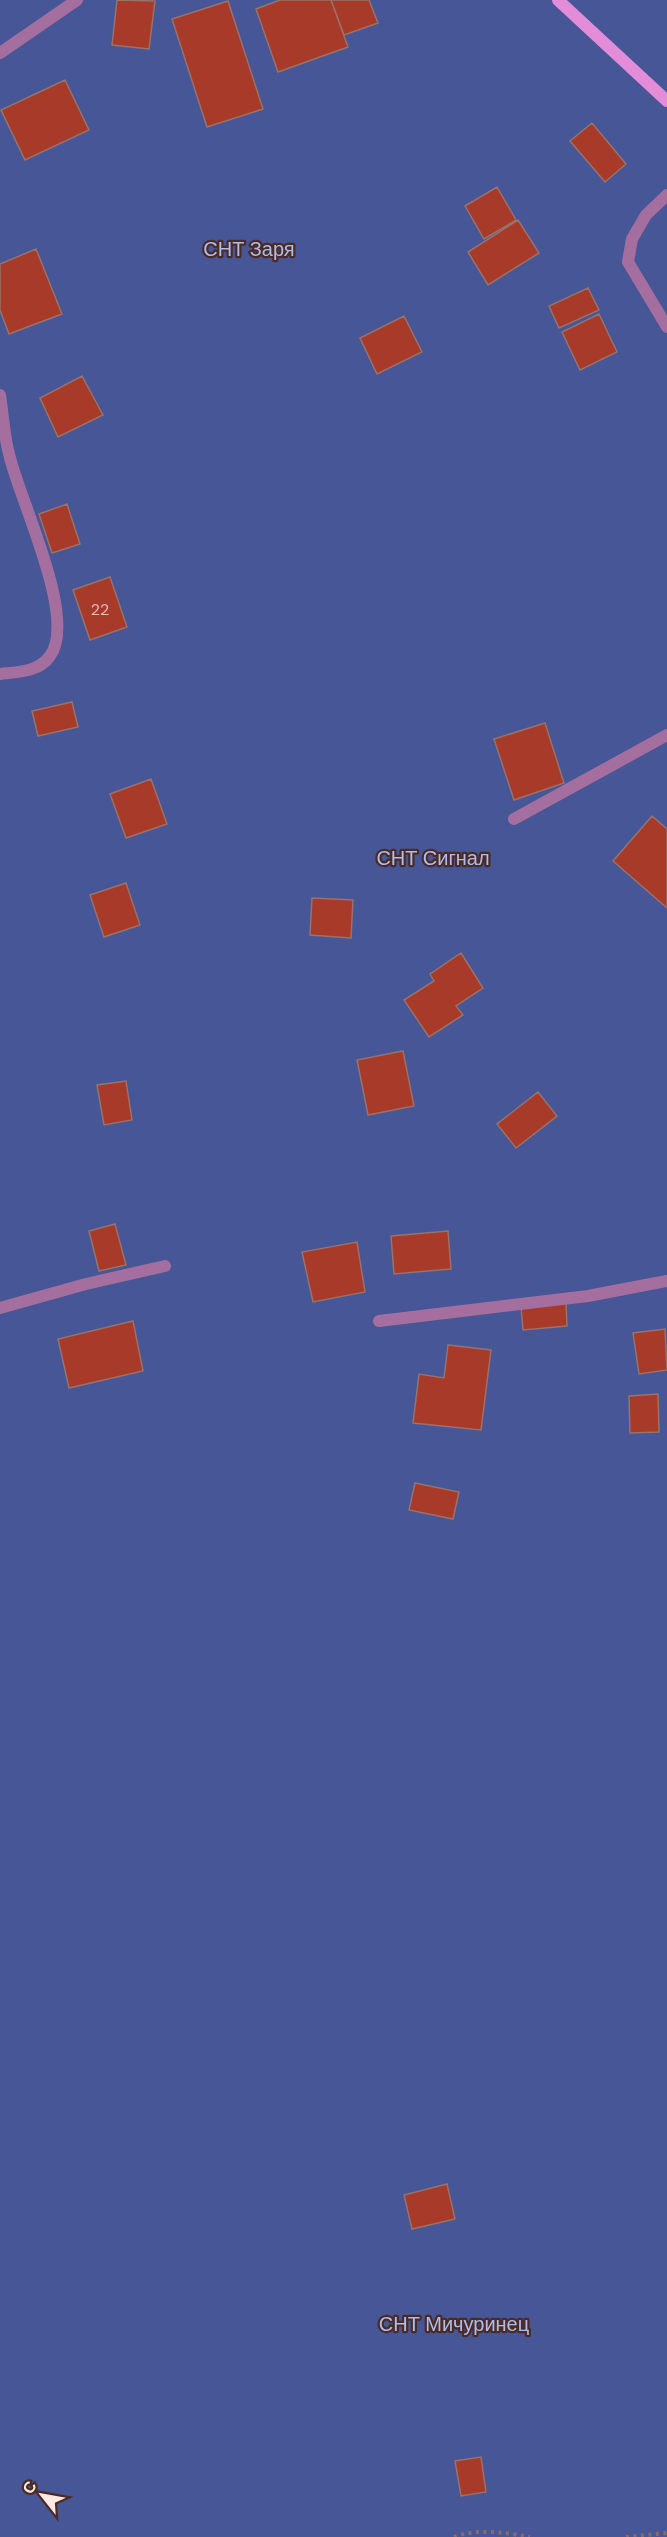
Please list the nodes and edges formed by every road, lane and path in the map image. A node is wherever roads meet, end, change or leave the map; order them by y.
1 (77, 0) edge
2 (558, 0) edge
3 (0, 53) edge
4 (667, 101) edge
5 (667, 195) edge
6 (667, 327) edge
7 (0, 395) edge
8 (0, 674) edge
9 (667, 735) edge
10 (514, 819) dead end
11 (165, 1266) dead end
12 (667, 1281) edge
13 (0, 1308) edge
14 (379, 1321) dead end
15 (667, 2533) edge
16 (454, 2537) edge
17 (530, 2537) edge
18 (626, 2537) edge

1 - 3 street
2 - 4 street
5 - 6 street
7 - 8 street
9 - 10 street
11 - 13 street
12 - 14 street
15 - 18 path
16 - 17 path

